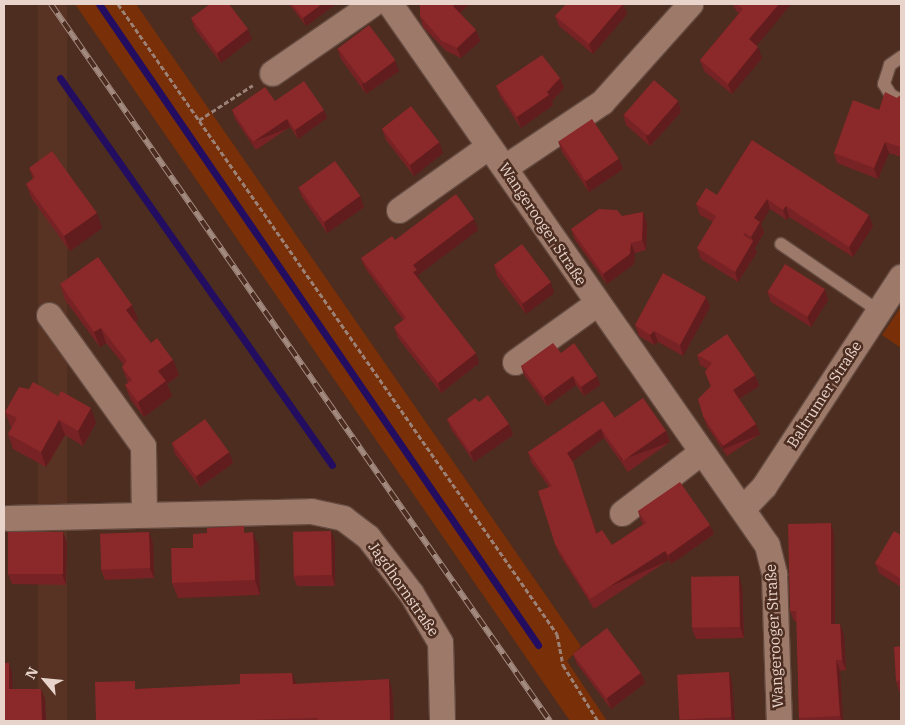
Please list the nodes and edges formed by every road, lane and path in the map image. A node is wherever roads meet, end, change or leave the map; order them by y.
1 (118, 4) edge
2 (372, 4) edge
3 (390, 4) edge
4 (690, 4) edge
5 (901, 57) edge
6 (272, 73) joint
7 (901, 100) edge
8 (199, 120) junction
9 (489, 146) junction
10 (505, 167) junction
11 (399, 210) dead end
12 (781, 244) dead end
13 (901, 277) edge
14 (597, 303) junction
15 (880, 311) junction
16 (49, 315) dead end
17 (515, 362) dead end
18 (700, 453) junction
19 (743, 508) junction
20 (622, 513) dead end
21 (144, 514) junction
22 (8, 518) dead end
23 (442, 721) edge
24 (598, 721) edge
25 (779, 721) edge

1 - 8 path
2 - 6 street
3 - 9 street, Wangerooger Straße
4 - 10 street
5 - 7 lane
6 - 8 path
8 - 24 path
9 - 10 street, Wangerooger Straße
9 - 11 street
10 - 14 street, Wangerooger Straße
12 - 15 lane
13 - 15 street, Baltrumer Straße
14 - 17 street
14 - 18 street, Wangerooger Straße
15 - 19 street, Baltrumer Straße
16 - 21 street
18 - 19 street, Wangerooger Straße
18 - 20 street
19 - 25 street, Wangerooger Straße
21 - 22 street, Jagdhornstraße
21 - 23 street, Jagdhornstraße

